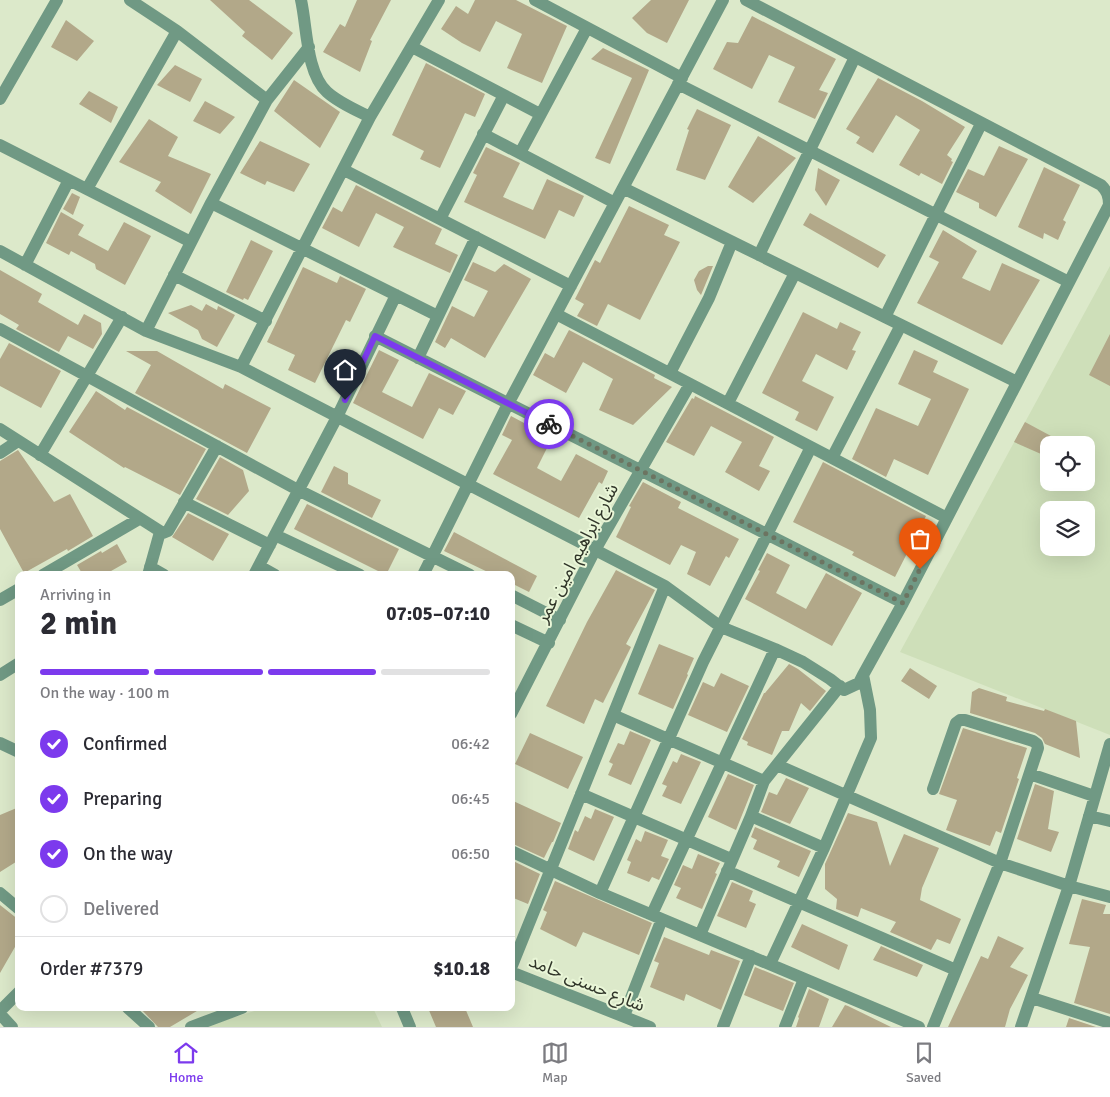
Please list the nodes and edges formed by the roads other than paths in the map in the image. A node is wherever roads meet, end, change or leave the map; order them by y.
1 (57, 0) edge
2 (130, 0) edge
3 (301, 0) edge
4 (439, 0) edge
5 (535, 0) edge
6 (723, 0) edge
7 (746, 0) edge
8 (587, 28) junction
9 (176, 31) junction
10 (309, 47) junction
11 (412, 47) junction
12 (855, 57) junction
13 (680, 81) junction
14 (504, 95) junction
15 (0, 98) edge
16 (267, 100) junction
17 (540, 114) junction
18 (370, 117) junction
19 (981, 124) junction
20 (484, 134) junction
21 (0, 145) edge
22 (809, 150) junction
23 (520, 153) junction
24 (344, 170) junction
25 (69, 180) junction
26 (623, 188) junction
27 (87, 189) junction
28 (211, 203) junction
29 (615, 203) junction
30 (936, 214) junction
31 (440, 219) junction
32 (476, 238) junction
33 (191, 242) junction
34 (732, 242) junction
35 (303, 249) junction
36 (0, 251) edge
37 (759, 255) junction
38 (25, 265) junction
39 (795, 273) junction
40 (174, 275) junction
41 (1069, 282) junction
42 (571, 286) junction
43 (396, 296) junction
44 (556, 314) junction
45 (438, 316) junction
46 (122, 317) junction
47 (885, 317) junction
48 (266, 321) junction
49 (901, 325) junction
50 (0, 329) edge
51 (146, 331) junction
52 (375, 336) junction
53 (418, 358) junction
54 (241, 367) junction
55 (670, 373) junction
56 (87, 376) junction
57 (1017, 382) junction
58 (690, 384) junction
59 (728, 403) junction
60 (508, 404) junction
61 (337, 416) junction
62 (0, 430) edge
63 (18, 441) junction
64 (217, 446) junction
65 (811, 447) junction
66 (0, 453) edge
67 (40, 455) junction
68 (832, 458) junction
69 (641, 471) junction
70 (468, 485) junction
71 (298, 490) junction
72 (184, 502) junction
73 (947, 518) junction
74 (140, 519) junction
75 (160, 532) junction
76 (768, 535) junction
77 (272, 540) junction
78 (595, 550) junction
79 (431, 556) junction
80 (50, 571) edge
81 (149, 571) edge
82 (257, 571) edge
83 (350, 571) edge
84 (425, 571) edge
85 (462, 571) edge
86 (665, 586) junction
87 (15, 591) edge
88 (515, 597) edge
89 (0, 600) edge
90 (903, 603) junction
91 (560, 620) junction
92 (515, 627) edge
93 (721, 627) junction
94 (548, 643) junction
95 (775, 649) junction
96 (15, 666) edge
97 (0, 675) edge
98 (864, 676) junction
99 (840, 686) junction
100 (515, 704) edge
101 (613, 715) junction
102 (669, 740) junction
103 (0, 743) edge
104 (1110, 744) edge
105 (15, 750) edge
106 (721, 763) junction
107 (777, 765) junction
108 (1030, 774) junction
109 (764, 781) junction
110 (934, 789) dead end
111 (581, 794) junction
112 (846, 796) junction
113 (1094, 796) junction
114 (751, 816) junction
115 (1089, 816) junction
116 (634, 817) junction
117 (1110, 821) edge
118 (686, 840) junction
119 (824, 848) junction
120 (515, 853) edge
121 (1000, 863) junction
122 (729, 865) junction
123 (551, 870) junction
124 (1069, 886) junction
125 (0, 893) edge
126 (600, 893) junction
127 (1110, 897) edge
128 (798, 902) junction
129 (15, 906) edge
130 (657, 916) junction
131 (700, 935) junction
132 (752, 956) junction
133 (515, 958) edge
134 (770, 964) junction
135 (956, 970) junction
136 (515, 974) edge
137 (804, 979) junction
138 (15, 996) edge
139 (1032, 998) junction
140 (131, 1011) edge
141 (234, 1011) edge
142 (403, 1011) edge
143 (0, 1012) edge
144 (624, 1016) junction
145 (1110, 1022) edge
146 (12, 1027) edge
147 (149, 1027) edge
148 (191, 1027) edge
149 (410, 1027) edge
150 (650, 1027) edge
151 (723, 1027) edge
152 (785, 1027) edge
153 (918, 1027) edge
154 (933, 1027) edge
155 (1022, 1027) edge

1 - 15 street
2 - 9 street
3 - 10 street
4 - 11 street
5 - 8 street
6 - 13 street
7 - 12 street
8 - 13 street
8 - 17 street
9 - 16 street
9 - 27 street
10 - 16 street
10 - 18 street
11 - 14 street
11 - 18 street
12 - 19 street
12 - 22 street
13 - 22 street
13 - 26 street
14 - 17 street
14 - 20 street
16 - 28 street
17 - 23 street
18 - 24 street
19 - 30 street
19 - 41 street
20 - 23 street
20 - 31 street
21 - 25 street
22 - 30 street
22 - 37 street
23 - 29 street
24 - 31 street
24 - 35 street
25 - 27 street
25 - 38 street
26 - 29 street
26 - 34 street
27 - 33 street
28 - 33 street
28 - 35 street
29 - 42 street
30 - 41 street
30 - 47 street
31 - 32 street
32 - 42 street
32 - 45 street
33 - 40 street
34 - 37 street
34 - 55 street
35 - 43 street
35 - 48 street
36 - 38 street
37 - 39 street
38 - 46 street
39 - 47 street
39 - 59 street
40 - 48 street
40 - 51 street
41 - 57 street
42 - 44 street
43 - 45 street
43 - 52 street
44 - 55 street
44 - 60 street
45 - 53 street
46 - 51 street
46 - 56 street
47 - 49 street
48 - 54 street
49 - 57 street
49 - 68 street
50 - 56 street
51 - 54 street
52 - 53 street
52 - 61 street
53 - 60 street
54 - 61 street
55 - 58 street
56 - 64 street
56 - 67 street
57 - 73 street
58 - 59 street
58 - 69 street, شارع ابراهيم امين عمر
59 - 65 street
60 - 69 street
60 - 70 street
61 - 70 street
61 - 71 street
62 - 63 street
63 - 66 street
63 - 67 street
64 - 71 street
64 - 72 street
65 - 68 street
65 - 76 street
67 - 74 street
68 - 73 street
69 - 76 street
69 - 78 street, شارع ابراهيم امين عمر
70 - 78 street
70 - 79 street
71 - 77 street
71 - 79 street
72 - 75 street
72 - 77 street
73 - 90 street
74 - 75 street
74 - 80 street
75 - 81 street
76 - 90 street
76 - 93 street
77 - 82 street
77 - 83 street
78 - 86 street
78 - 91 street, شارع ابراهيم امين عمر
79 - 84 street
79 - 85 street
86 - 93 street
86 - 101 street
87 - 89 street
88 - 91 street
90 - 98 street
91 - 94 street, شارع ابراهيم امين عمر
92 - 94 street
93 - 95 street
93 - 102 street
94 - 100 street, شارع ابراهيم امين عمر
95 - 99 street
95 - 106 street
96 - 97 street
98 - 99 street
98 - 112 street
99 - 107 street
101 - 102 street
101 - 111 street
102 - 106 street
102 - 116 street
103 - 105 street
104 - 113 street
106 - 109 street
106 - 118 street
107 - 109 street
107 - 112 street
108 - 110 street
108 - 113 street
108 - 121 street
109 - 114 street
111 - 116 street
111 - 123 street
112 - 119 street
112 - 121 street
113 - 115 street
114 - 119 street
114 - 122 street
115 - 117 street
115 - 124 street
116 - 118 street
116 - 126 street
118 - 122 street
118 - 130 street
119 - 128 street
120 - 123 street
121 - 124 street
121 - 135 street
122 - 128 street
122 - 131 street
123 - 126 street
123 - 133 street
124 - 127 street
124 - 139 street
125 - 129 street
126 - 130 street
128 - 134 street
128 - 135 street
130 - 131 street
130 - 144 street
131 - 132 street
132 - 134 street
132 - 151 street
134 - 137 street
135 - 154 street
136 - 144 street, شارع حسنى حامد
137 - 152 street
137 - 153 street
138 - 143 street
139 - 145 street
139 - 155 street
140 - 147 street
141 - 148 street
142 - 149 street
143 - 146 street
144 - 150 street, شارع حسنى حامد

